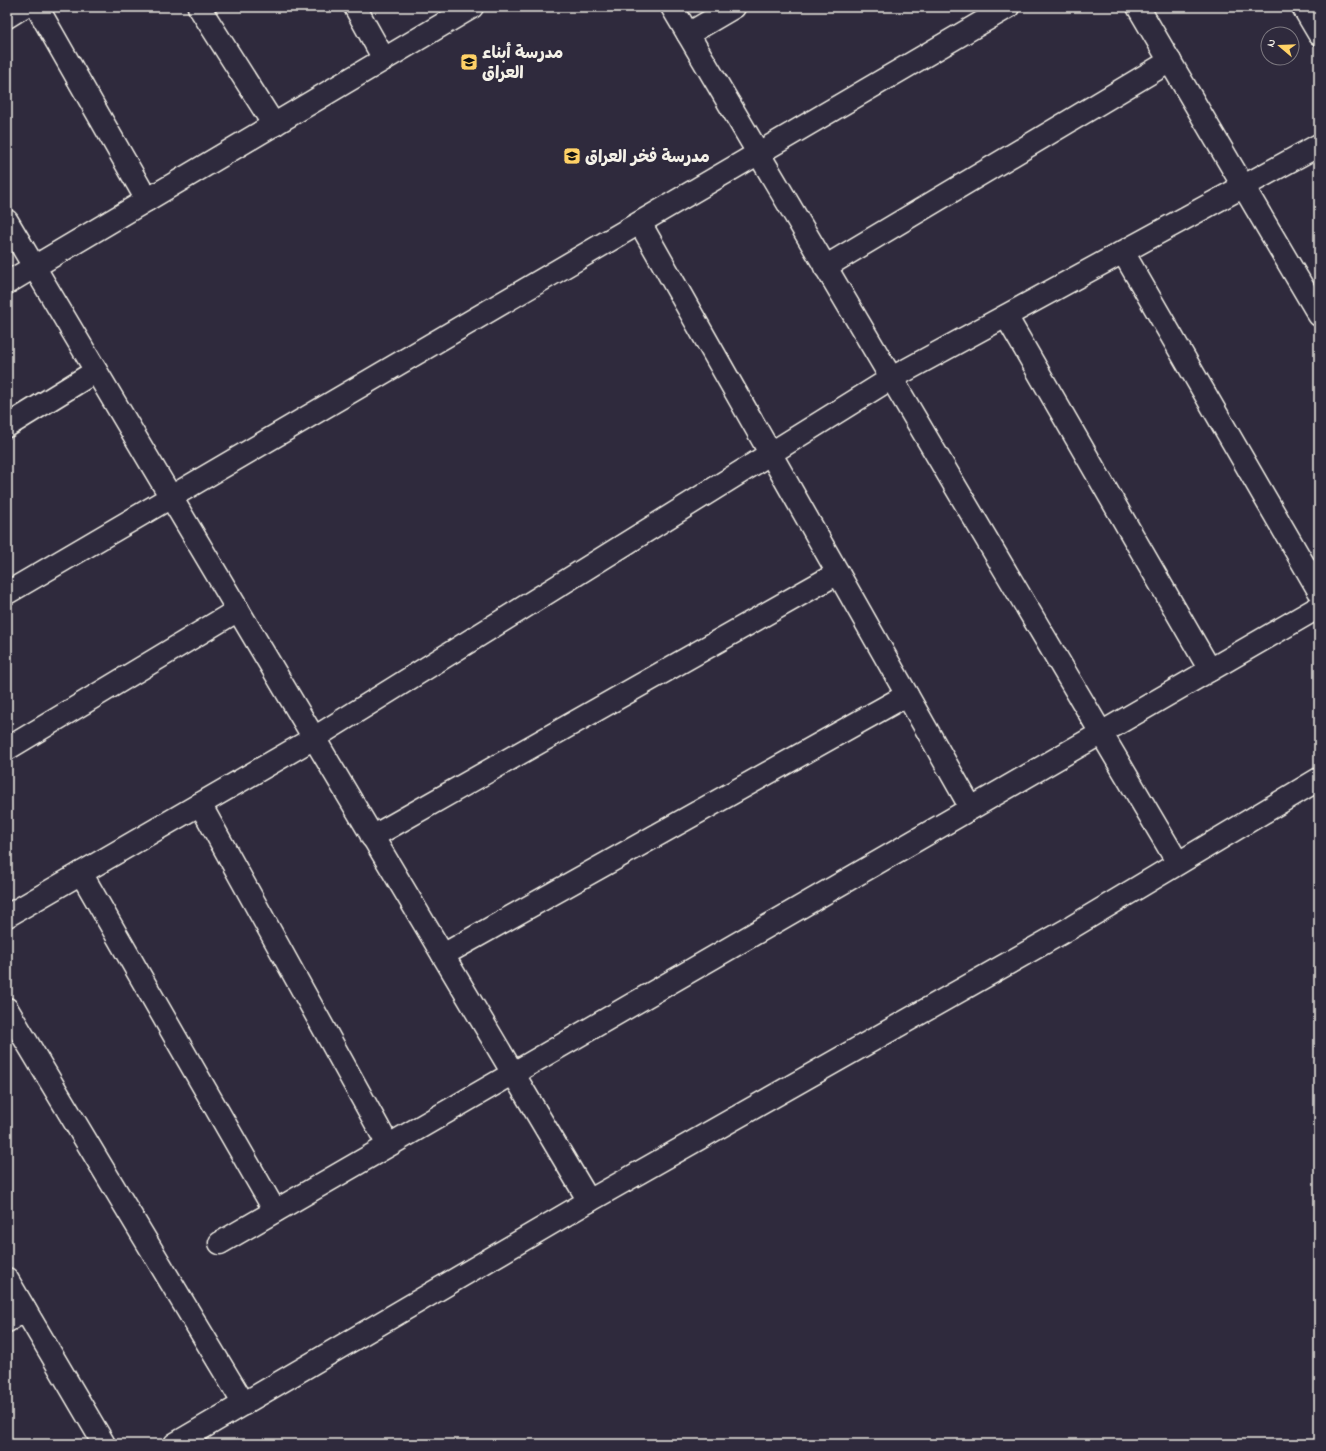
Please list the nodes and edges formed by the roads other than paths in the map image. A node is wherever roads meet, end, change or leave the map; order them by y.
1 (23, 7) edge
2 (37, 7) edge
3 (199, 7) edge
4 (355, 7) edge
5 (472, 7) edge
6 (672, 7) edge
7 (734, 7) edge
8 (1008, 7) edge
9 (1138, 7) edge
10 (1303, 7) edge
11 (7, 17) edge
12 (688, 34) junction
13 (1319, 34) edge
14 (384, 59) junction
15 (1170, 61) junction
16 (274, 124) junction
17 (1319, 146) edge
18 (758, 153) junction
19 (1244, 186) junction
20 (147, 200) junction
21 (7, 222) edge
22 (640, 222) junction
23 (1124, 252) junction
24 (34, 267) junction
25 (825, 267) junction
26 (7, 283) edge
27 (1319, 315) edge
28 (1006, 316) junction
29 (96, 371) junction
30 (890, 379) junction
31 (7, 426) edge
32 (770, 453) junction
33 (171, 497) junction
34 (838, 573) junction
35 (1319, 591) edge
36 (7, 593) edge
37 (1319, 607) edge
38 (238, 610) junction
39 (1210, 670) junction
40 (907, 695) junction
41 (1100, 732) junction
42 (314, 738) junction
43 (7, 749) edge
44 (1319, 779) edge
45 (200, 804) junction
46 (971, 808) junction
47 (372, 837) junction
48 (1178, 863) junction
49 (82, 873) junction
50 (7, 916) edge
51 (443, 955) junction
52 (7, 1008) edge
53 (513, 1073) junction
54 (388, 1145) junction
55 (589, 1201) junction
56 (275, 1211) junction
57 (220, 1243) dead end
58 (7, 1279) edge
59 (16, 1316) edge
60 (244, 1404) junction
61 (104, 1444) edge
62 (175, 1444) edge

1 - 11 street
2 - 20 street
3 - 16 street
4 - 14 street
5 - 14 street
6 - 12 street
7 - 12 street
8 - 18 street
9 - 15 street
10 - 13 street
12 - 18 street
14 - 16 street
15 - 19 street
15 - 25 street
16 - 20 street
17 - 19 street
18 - 22 street
18 - 25 street
19 - 23 street
19 - 27 street
20 - 24 street
21 - 24 street
22 - 32 street
22 - 33 street
23 - 28 street
23 - 35 street
24 - 26 street
24 - 29 street
25 - 30 street
28 - 30 street
28 - 39 street
29 - 31 street
29 - 33 street
30 - 32 street
30 - 41 street
32 - 34 street
32 - 42 street
33 - 36 street
33 - 38 street
34 - 40 street
34 - 47 street
37 - 39 street
38 - 42 street
38 - 43 street
39 - 41 street
40 - 46 street
40 - 51 street
41 - 46 street
41 - 48 street
42 - 45 street
42 - 47 street
44 - 48 street
45 - 49 street
45 - 54 street
46 - 53 street
47 - 51 street
48 - 55 street
49 - 50 street
49 - 56 street
51 - 53 street
52 - 60 street
53 - 54 street
53 - 55 street
54 - 56 street
55 - 60 street
56 - 57 street
58 - 59 street
59 - 61 street
60 - 62 street

